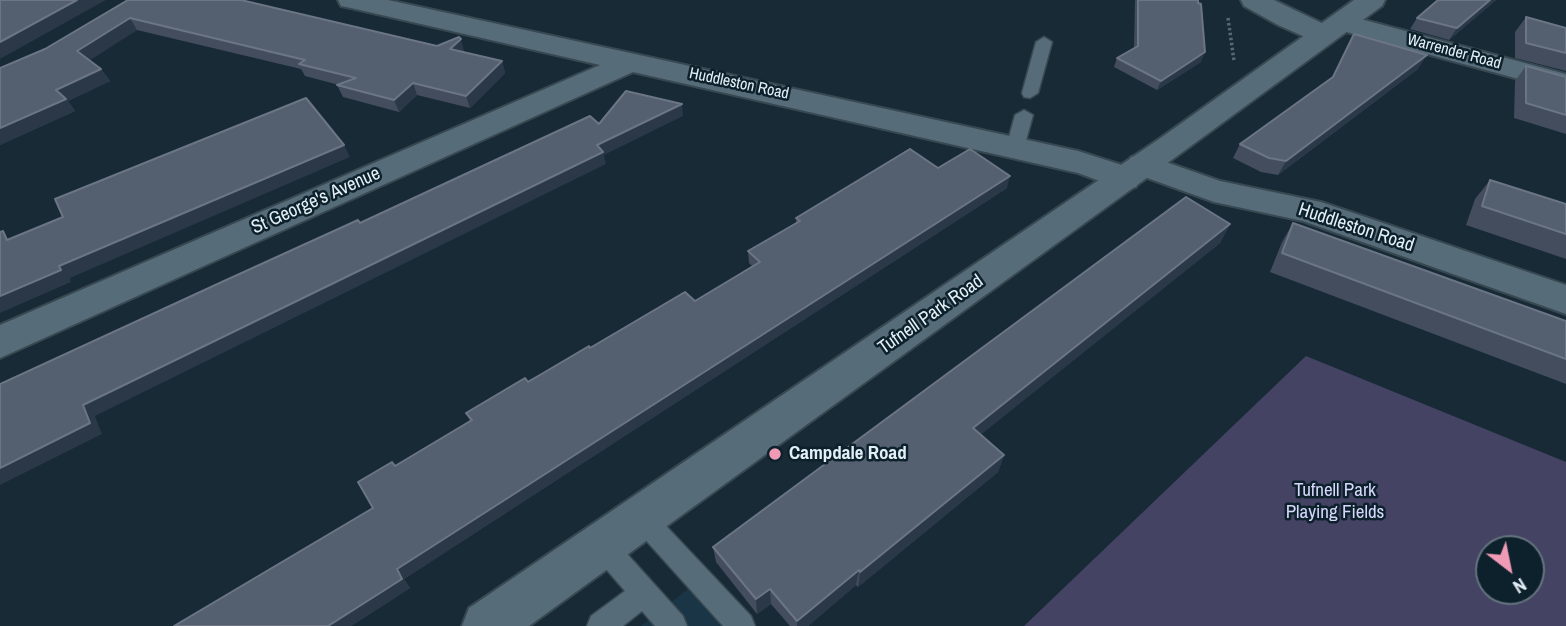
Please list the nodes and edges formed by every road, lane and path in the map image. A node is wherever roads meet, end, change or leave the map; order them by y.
1 (351, 0) edge
2 (1254, 0) edge
3 (1372, 0) edge
4 (1227, 13) dead end
5 (1333, 29) junction
6 (1044, 42) dead end
7 (633, 61) junction
8 (1258, 83) junction
9 (1566, 83) edge
10 (1030, 93) dead end
11 (1024, 115) dead end
12 (1015, 148) junction
13 (1133, 172) junction
14 (1566, 300) edge
15 (0, 342) edge
16 (642, 518) junction
17 (603, 545) junction
18 (643, 593) junction
19 (487, 626) edge
20 (601, 626) edge
21 (673, 626) edge
22 (741, 626) edge

1 - 7 street, Huddleston Road
2 - 5 street, Warrender Road
3 - 5 street, Tufnell Park Road
4 - 8 path
5 - 8 street, Tufnell Park Road
5 - 9 street, Warrender Road
6 - 10 lane
7 - 12 street, Huddleston Road
7 - 15 street, St George's Avenue
8 - 13 street, Tufnell Park Road
11 - 12 lane
12 - 13 street, Huddleston Road
13 - 14 street, Huddleston Road
13 - 16 street, Tufnell Park Road
16 - 17 street, Tufnell Park Road
16 - 22 lane
17 - 18 lane
17 - 19 street, Tufnell Park Road
18 - 20 lane
18 - 21 lane

